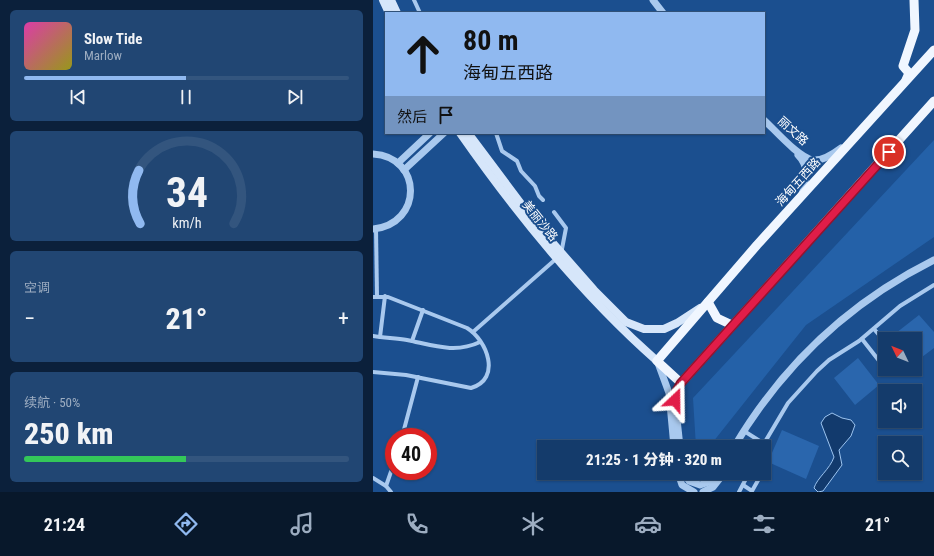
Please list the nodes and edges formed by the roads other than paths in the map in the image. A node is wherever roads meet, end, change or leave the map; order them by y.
1 (383, 0) edge
2 (391, 0) edge
3 (414, 0) edge
4 (653, 0) edge
5 (657, 0) edge
6 (914, 0) edge
7 (389, 12) edge
8 (397, 12) edge
9 (420, 12) edge
10 (662, 12) edge
11 (665, 12) edge
12 (934, 50) edge
13 (906, 81) junction
14 (934, 101) edge
15 (765, 121) edge
16 (765, 125) edge
17 (428, 134) edge
18 (430, 134) edge
19 (443, 134) edge
20 (461, 134) edge
21 (469, 134) edge
22 (496, 134) edge
23 (436, 140) junction
24 (850, 143) junction
25 (373, 154) edge
26 (398, 163) junction
27 (405, 170) junction
28 (800, 199) junction
29 (543, 200) dead end
30 (554, 212) dead end
31 (374, 229) edge
32 (559, 257) junction
33 (934, 260) edge
34 (934, 264) edge
35 (934, 285) edge
36 (375, 296) edge
37 (385, 296) junction
38 (707, 303) junction
39 (423, 310) junction
40 (612, 314) junction
41 (729, 329) junction
42 (874, 329) junction
43 (473, 332) junction
44 (878, 334) edge
45 (373, 336) edge
46 (380, 337) junction
47 (862, 339) junction
48 (412, 341) junction
49 (480, 342) junction
50 (878, 359) edge
51 (657, 361) junction
52 (373, 372) edge
53 (418, 377) junction
54 (681, 383) junction
55 (404, 428) edge
56 (746, 432) junction
57 (673, 440) edge
58 (679, 440) edge
59 (740, 440) edge
60 (742, 440) edge
61 (756, 440) edge
62 (765, 440) edge
63 (373, 478) edge
64 (389, 480) edge
65 (680, 480) edge
66 (688, 480) edge
67 (711, 480) edge
68 (718, 480) edge
69 (746, 480) edge
70 (758, 480) edge
71 (743, 485) junction
72 (387, 486) junction
73 (695, 490) edge
74 (391, 492) edge
75 (739, 492) edge

1 - 7 main road
2 - 8 main road
3 - 9 street
4 - 10 street
5 - 11 street
6 - 13 main road
12 - 13 main road, 海甸五西路
13 - 24 main road, 海甸五西路
14 - 41 main road
15 - 24 street, 丽文路
16 - 28 street, 丽文路
17 - 26 street
18 - 23 street
19 - 23 street
20 - 32 main road, 美丽沙路
21 - 32 main road, 美丽沙路
22 - 29 street
23 - 27 street
24 - 28 main road, 海甸五西路
25 - 26 street
26 - 27 street
27 - 31 street
28 - 38 main road, 海甸五西路
30 - 32 street
31 - 36 street
32 - 40 main road, 美丽沙路
32 - 43 street
33 - 56 street
34 - 56 street
35 - 42 street
36 - 37 street
37 - 39 street
37 - 46 street
38 - 40 main road
38 - 41 main road
38 - 51 main road, 海甸五西路
39 - 43 street
39 - 48 street
40 - 51 main road
41 - 54 main road
42 - 44 street
42 - 47 street
43 - 49 street
45 - 46 street
46 - 48 street
47 - 50 street
47 - 62 street
48 - 49 street
49 - 53 street
51 - 54 main road
51 - 57 street
52 - 53 street
53 - 55 street
54 - 58 street
56 - 59 street
56 - 60 street
56 - 61 street
63 - 72 street
64 - 72 street
65 - 73 street
66 - 73 street
67 - 73 street
68 - 73 street
69 - 71 street
70 - 71 street
71 - 75 street
72 - 74 street

